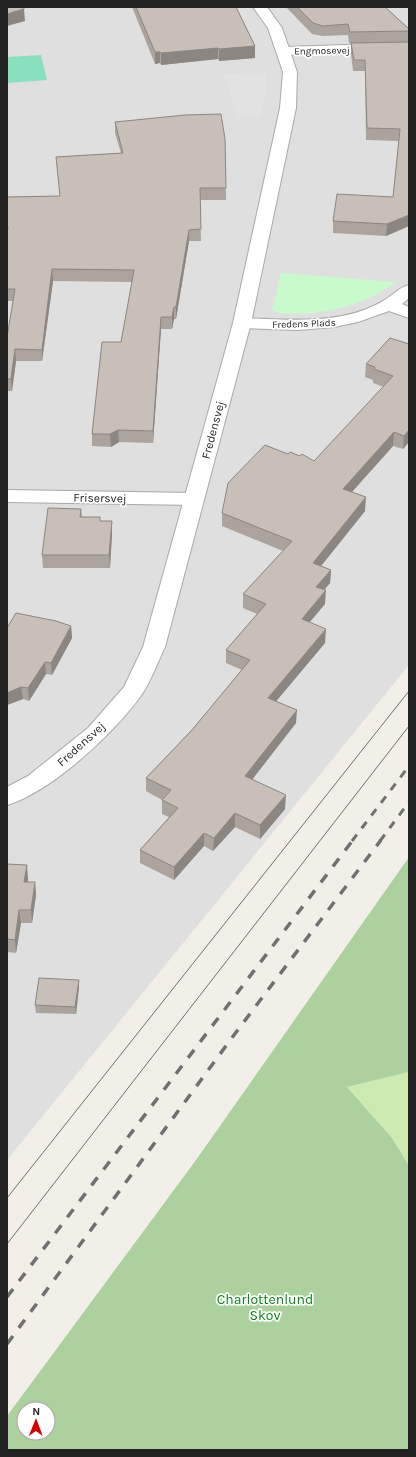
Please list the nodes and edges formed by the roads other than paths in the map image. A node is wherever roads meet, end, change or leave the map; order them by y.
1 (260, 7) edge
2 (409, 47) edge
3 (283, 51) junction
4 (409, 290) edge
5 (388, 305) junction
6 (409, 313) edge
7 (242, 323) junction
8 (7, 496) edge
9 (194, 499) junction
10 (7, 798) edge

1 - 3 street, Fredensvej
2 - 3 street, Engmosevej
3 - 7 street, Fredensvej
4 - 5 street, Fredens Plads
5 - 6 street
5 - 7 street, Fredens Plads
7 - 9 street, Fredensvej
8 - 9 street, Frisersvej
9 - 10 street, Fredensvej

